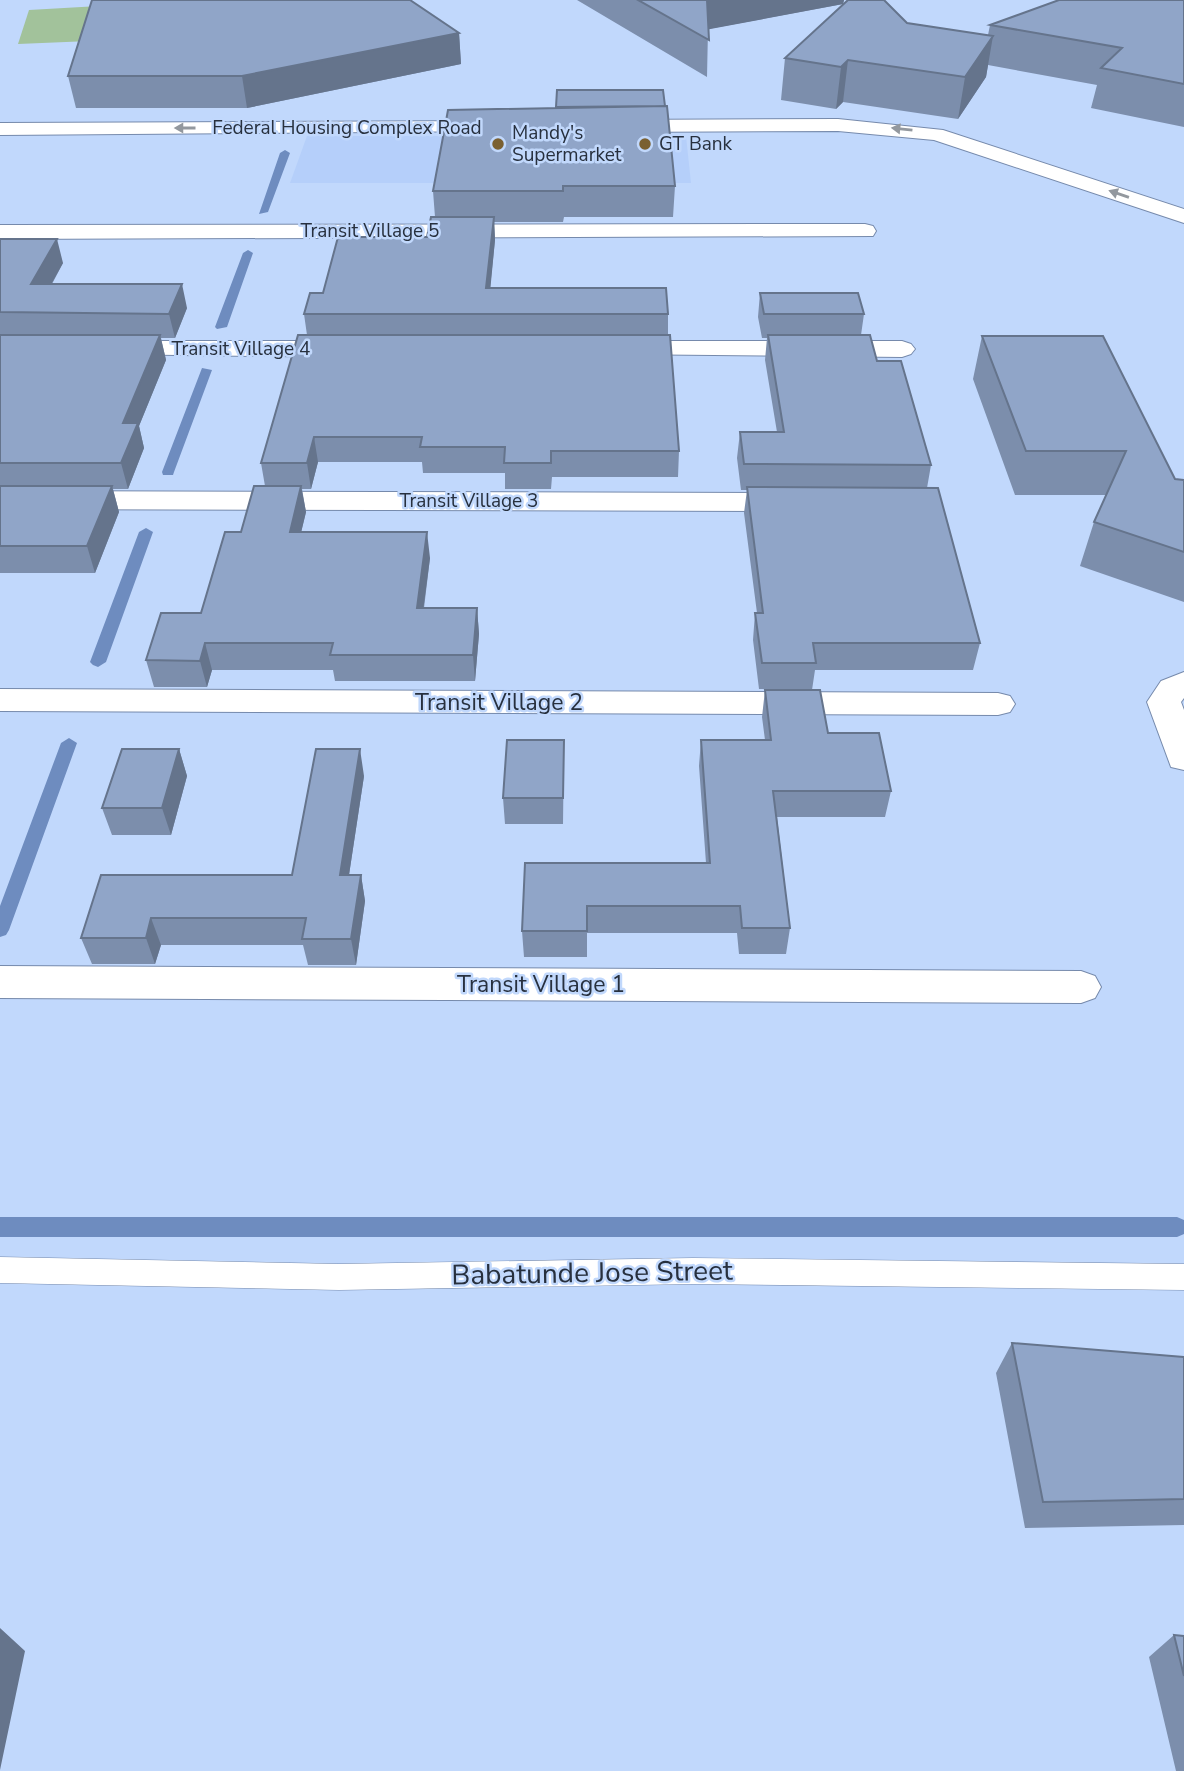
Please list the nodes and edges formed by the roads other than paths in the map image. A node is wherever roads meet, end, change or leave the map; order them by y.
1 (519, 127) edge
2 (588, 127) edge
3 (0, 129) edge
4 (1184, 216) edge
5 (865, 231) dead end
6 (0, 232) edge
7 (83, 349) edge
8 (375, 349) edge
9 (597, 349) edge
10 (902, 349) dead end
11 (0, 500) edge
12 (828, 502) edge
13 (1184, 683) edge
14 (0, 700) edge
15 (998, 704) dead end
16 (1184, 758) edge
17 (0, 982) edge
18 (1081, 987) dead end
19 (0, 1270) edge
20 (1184, 1277) edge

1 -> 3 street, Federal Housing Complex Road
4 -> 2 street
5 - 6 street, Transit Village 5
7 - 8 street, Transit Village 4
9 - 10 street
11 - 12 street, Transit Village 3
13 - 16 street
14 - 15 street, Transit Village 2
17 - 18 street, Transit Village 1
19 - 20 lane, Babatunde Jose Street

